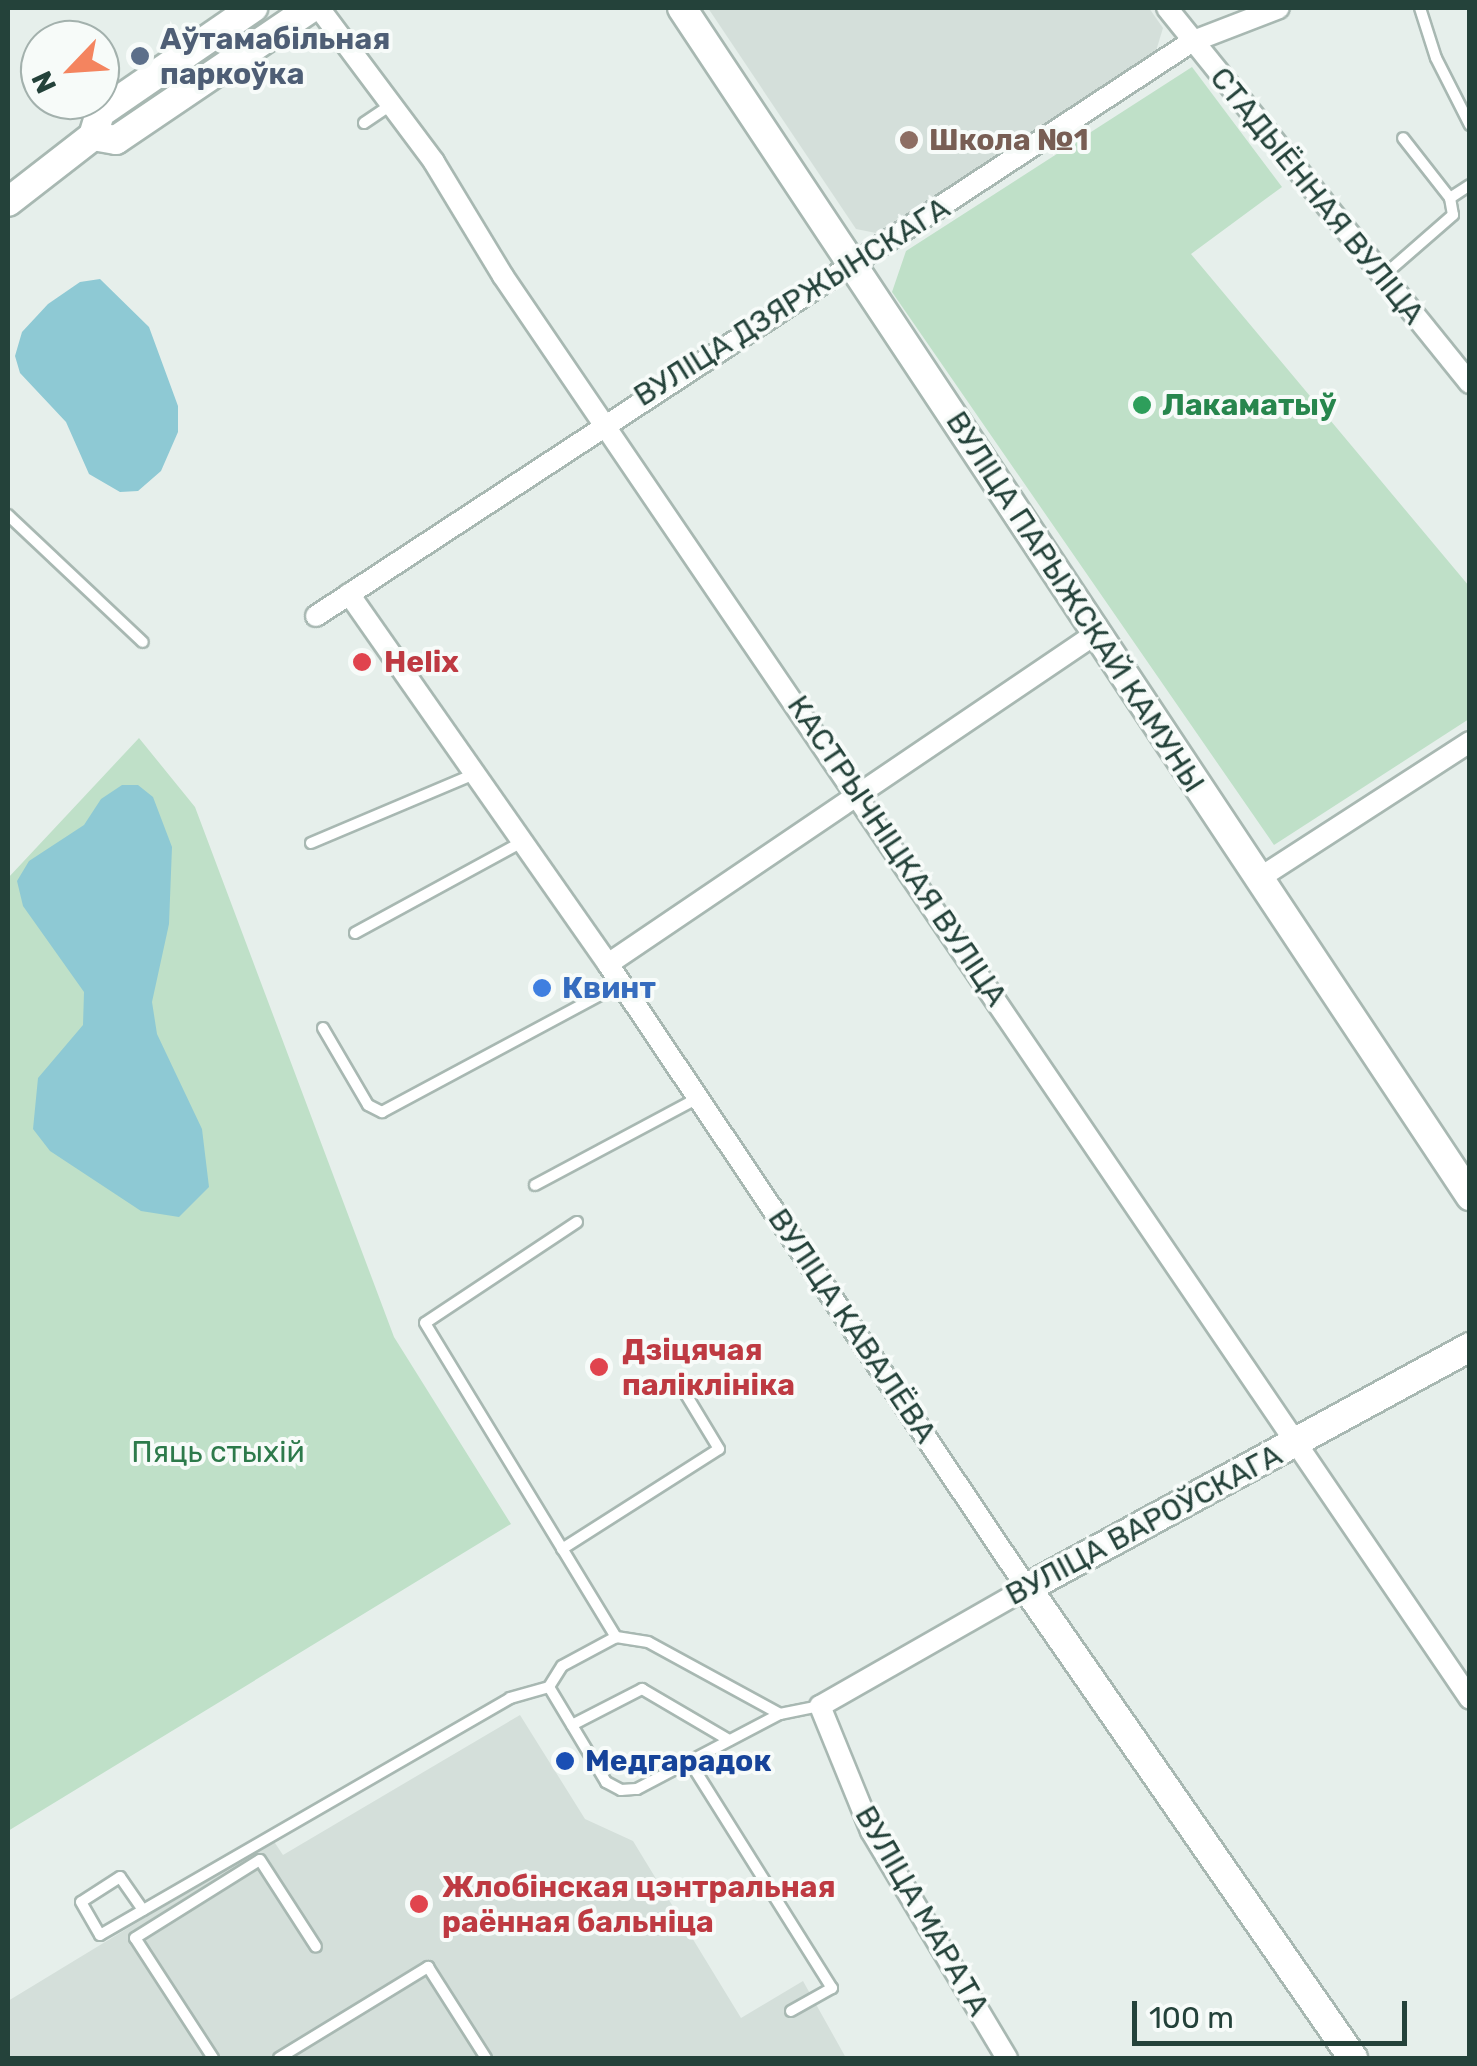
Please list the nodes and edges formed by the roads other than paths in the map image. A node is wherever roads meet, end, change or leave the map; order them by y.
1 (252, 8) edge
2 (311, 8) edge
3 (319, 8) edge
4 (682, 8) edge
5 (1167, 8) edge
6 (1278, 8) edge
7 (1420, 8) edge
8 (1191, 42) junction
9 (392, 104) junction
10 (364, 122) dead end
11 (1470, 125) edge
12 (93, 136) junction
13 (1403, 138) dead end
14 (1470, 185) edge
15 (1450, 198) junction
16 (8, 202) edge
17 (854, 264) junction
18 (1382, 276) junction
19 (1470, 383) edge
20 (605, 420) junction
21 (8, 515) edge
22 (349, 594) junction
23 (316, 616) dead end
24 (1094, 635) junction
25 (143, 642) dead end
26 (1470, 742) edge
27 (475, 774) junction
28 (856, 791) junction
29 (520, 842) junction
30 (311, 843) dead end
31 (1258, 880) junction
32 (355, 932) dead end
33 (608, 964) junction
34 (622, 984) junction
35 (323, 1028) dead end
36 (698, 1098) junction
37 (535, 1184) dead end
38 (1470, 1196) edge
39 (577, 1222) dead end
40 (1470, 1346) edge
41 (679, 1383) dead end
42 (1300, 1442) junction
43 (562, 1549) junction
44 (1027, 1588) junction
45 (616, 1637) junction
46 (549, 1687) junction
47 (1470, 1699) edge
48 (820, 1706) junction
49 (780, 1714) junction
50 (572, 1725) junction
51 (729, 1740) junction
52 (690, 1762) junction
53 (143, 1910) junction
54 (316, 1946) dead end
55 (791, 2010) dead end
56 (213, 2058) edge
57 (279, 2058) edge
58 (486, 2058) edge
59 (1007, 2058) edge
60 (1353, 2058) edge

1 - 12 street
2 - 12 street
3 - 9 street, КАСТРЫЧНІЦКАЯ ВУЛІЦА
4 - 17 street, ВУЛІЦА ПАРЫЖСКАЙ КАМУНЫ
5 - 8 street, СТАДЫЁННАЯ ВУЛІЦА
6 - 8 street, ВУЛІЦА ДЗЯРЖЫНСКАГА
7 - 11 lane
8 - 17 street, ВУЛІЦА ДЗЯРЖЫНСКАГА
8 - 18 street, СТАДЫЁННАЯ ВУЛІЦА
9 - 10 lane
9 - 20 street, КАСТРЫЧНІЦКАЯ ВУЛІЦА
12 - 16 street
13 - 15 lane
14 - 15 lane
15 - 18 lane
17 - 20 street, ВУЛІЦА ДЗЯРЖЫНСКАГА
17 - 24 street, ВУЛІЦА ПАРЫЖСКАЙ КАМУНЫ
18 - 19 street, СТАДЫЁННАЯ ВУЛІЦА
20 - 22 street, ВУЛІЦА ДЗЯРЖЫНСКАГА
20 - 28 street, КАСТРЫЧНІЦКАЯ ВУЛІЦА
21 - 25 lane
22 - 23 street, ВУЛІЦА ДЗЯРЖЫНСКАГА
22 - 27 street, ВУЛІЦА КАВАЛЁВА
24 - 28 street
24 - 31 street, ВУЛІЦА ПАРЫЖСКАЙ КАМУНЫ
26 - 31 street
27 - 29 street, ВУЛІЦА КАВАЛЁВА
27 - 30 lane
28 - 33 street
28 - 42 street, КАСТРЫЧНІЦКАЯ ВУЛІЦА
29 - 32 lane
29 - 33 street, ВУЛІЦА КАВАЛЁВА
31 - 38 street, ВУЛІЦА ПАРЫЖСКАЙ КАМУНЫ
33 - 34 street, ВУЛІЦА КАВАЛЁВА
34 - 35 lane
34 - 36 street, ВУЛІЦА КАВАЛЁВА
36 - 37 lane
36 - 44 street, ВУЛІЦА КАВАЛЁВА
39 - 43 lane
40 - 42 street, ВУЛІЦА ВАРОЎСКАГА
41 - 43 lane
42 - 44 street, ВУЛІЦА ВАРОЎСКАГА
42 - 47 street, КАСТРЫЧНІЦКАЯ ВУЛІЦА
43 - 45 lane
44 - 48 street, ВУЛІЦА ВАРОЎСКАГА
44 - 60 street, ВУЛІЦА КАВАЛЁВА
45 - 46 lane
45 - 49 lane
46 - 50 lane
46 - 53 lane
48 - 49 lane
48 - 59 street, ВУЛІЦА МАРАТА
49 - 51 lane
50 - 51 lane
50 - 52 lane
51 - 52 lane
52 - 55 lane
53 - 53 lane
54 - 56 lane
57 - 58 lane

